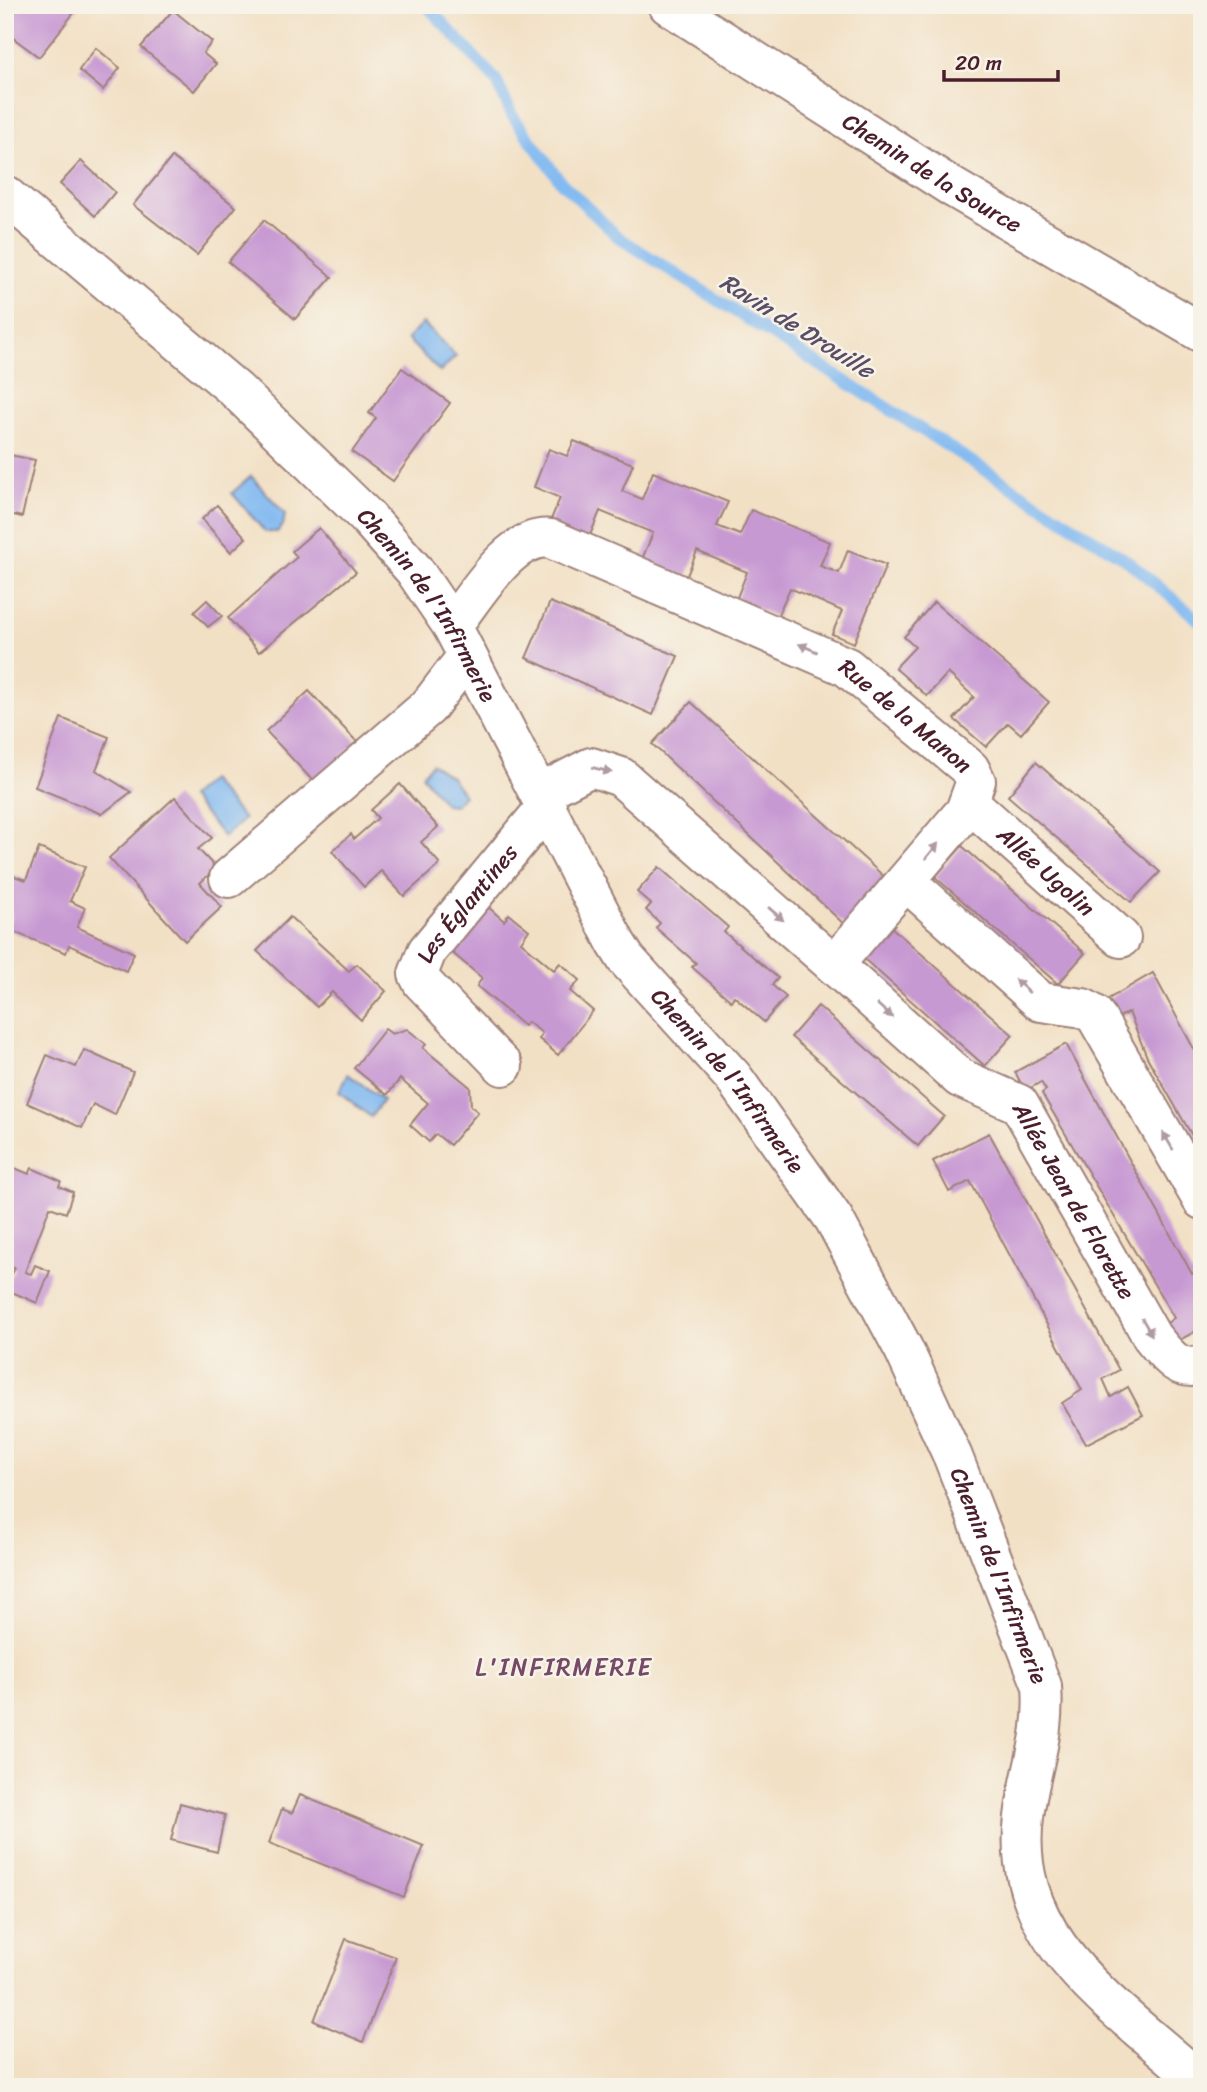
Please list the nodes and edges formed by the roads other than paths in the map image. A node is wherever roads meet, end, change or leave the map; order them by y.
1 (668, 5) edge
2 (5, 195) edge
3 (1202, 334) edge
4 (460, 641) junction
5 (544, 799) junction
6 (970, 803) junction
7 (229, 878) dead end
8 (907, 882) junction
9 (1121, 938) dead end
10 (834, 965) junction
11 (503, 1066) dead end
12 (1202, 1200) edge
13 (1202, 1365) edge
14 (1200, 2087) edge

1 - 3 street, Chemin de la Source
2 - 4 street, Chemin de l'Infirmerie
4 - 5 street, Chemin de l'Infirmerie
6 -> 4 street, Rue de la Manon
4 - 7 street, Rue de la Manon
5 -> 10 street
5 - 11 street, Les Églantines
5 - 14 street, Chemin de l'Infirmerie
8 -> 6 street, Rue de la Manon
6 - 9 street, Allée Ugolin
8 - 10 street, Rue de la Manon
12 -> 8 street
10 -> 13 street, Allée Jean de Florette

